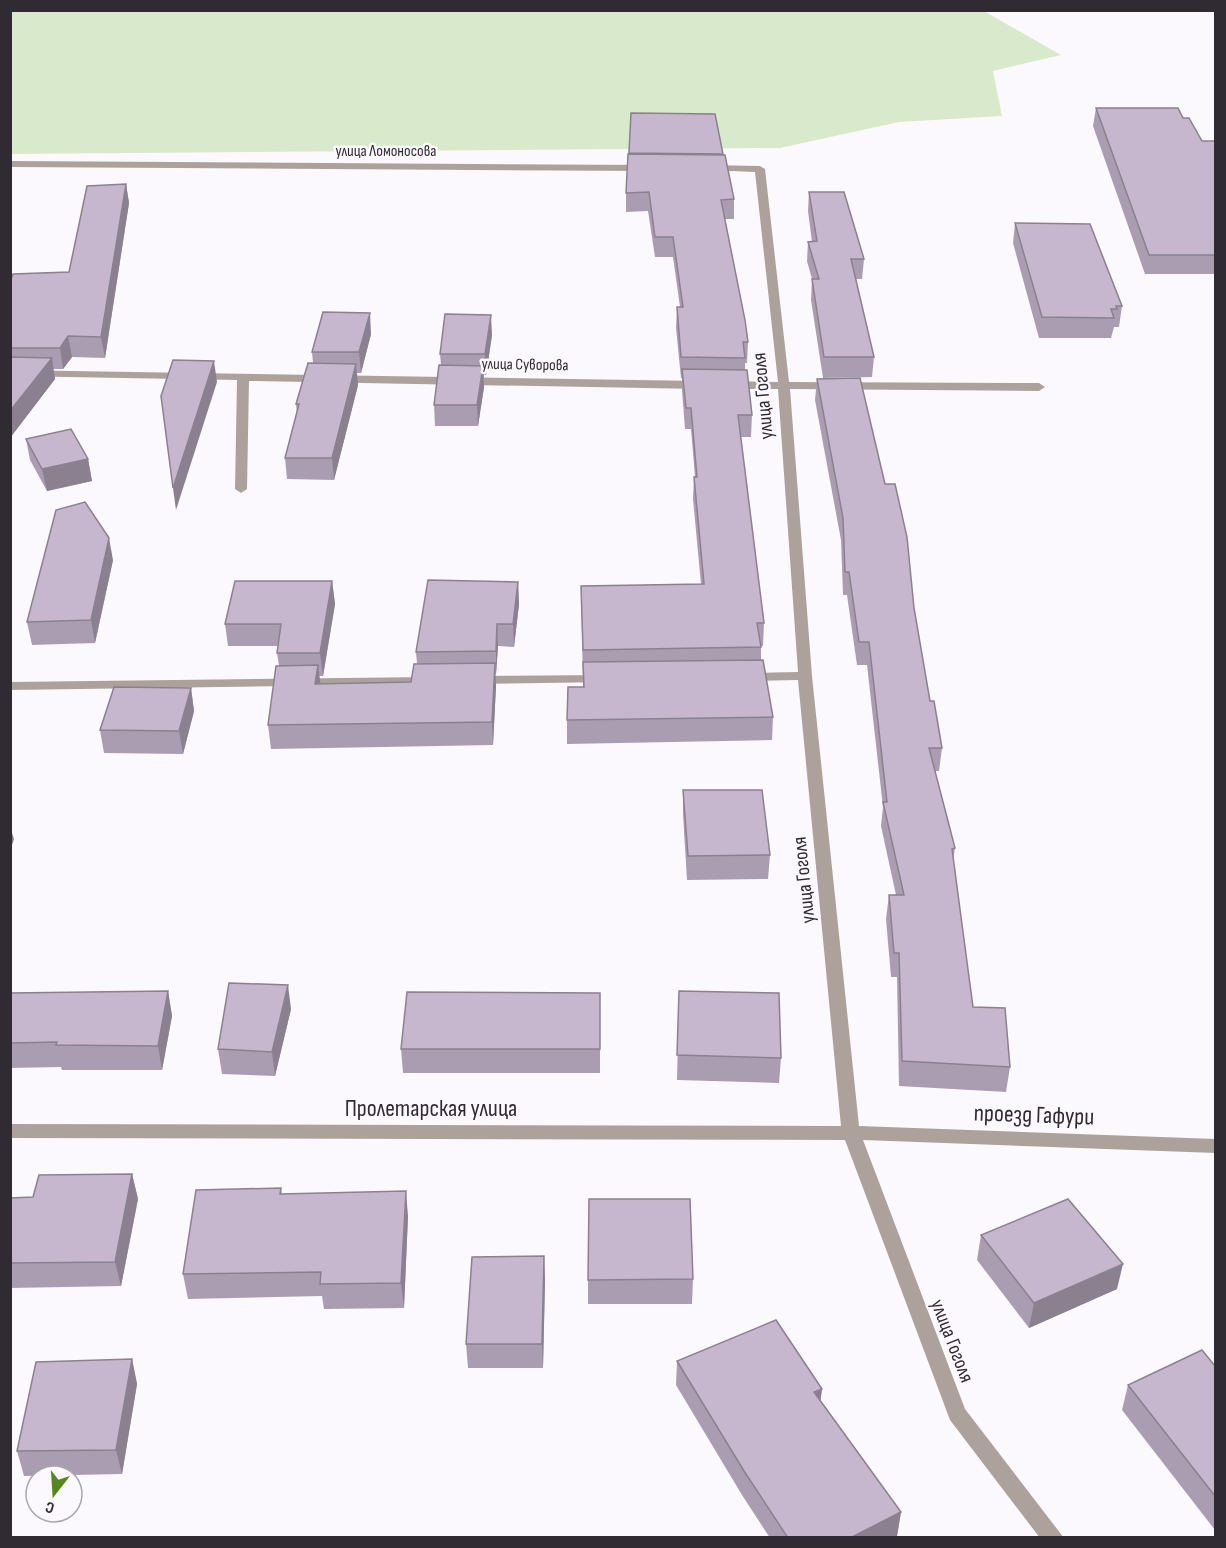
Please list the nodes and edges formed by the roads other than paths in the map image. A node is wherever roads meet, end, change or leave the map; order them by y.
1 (10, 164) edge
2 (653, 168) edge
3 (701, 168) edge
4 (10, 373) edge
5 (243, 377) junction
6 (784, 386) junction
7 (1039, 387) dead end
8 (241, 489) dead end
9 (805, 676) junction
10 (734, 677) edge
11 (615, 678) edge
12 (10, 686) edge
13 (10, 1131) edge
14 (851, 1133) junction
15 (1215, 1146) edge
16 (1053, 1538) edge

1 - 2 street, улица Ломоносова
3 - 6 street, улица Гоголя
4 - 5 street, улица Суворова
5 - 6 street, улица Суворова
5 - 8 street
6 - 7 street, улица Суворова
6 - 9 street, улица Гоголя
9 - 10 street
9 - 14 street, улица Гоголя
11 - 12 street
13 - 14 street, Пролетарская улица
14 - 15 street, проезд Гафури
14 - 16 street, улица Гоголя

